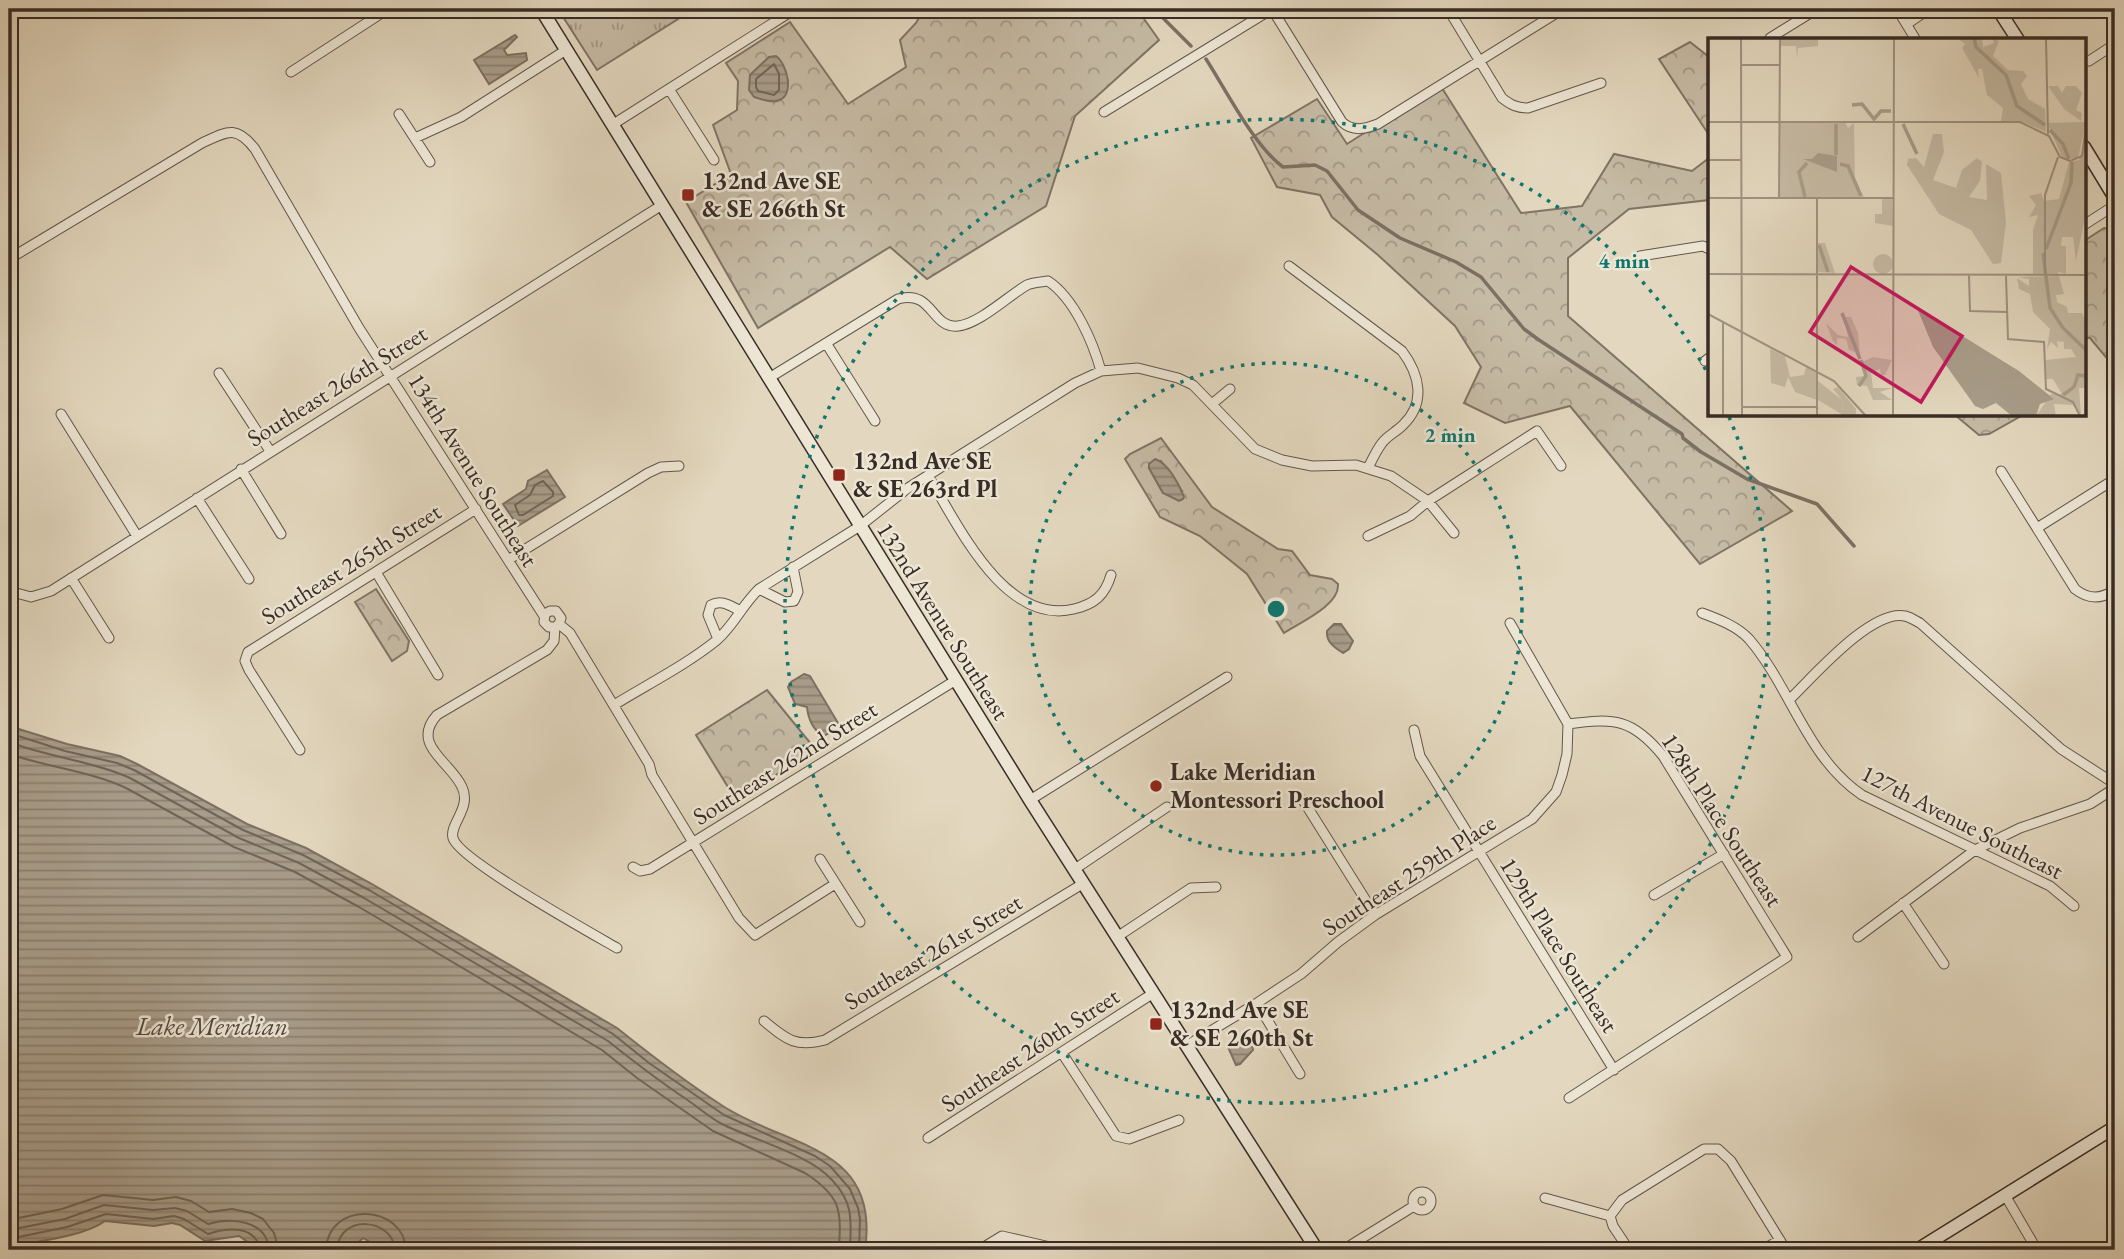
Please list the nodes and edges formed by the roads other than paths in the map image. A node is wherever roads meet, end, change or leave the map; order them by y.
1 (388, 9) edge
2 (541, 9) edge
3 (795, 9) edge
4 (1272, 9) edge
5 (1448, 9) edge
6 (1563, 9) edge
7 (1817, 9) edge
8 (1897, 9) edge
9 (1929, 9) edge
10 (1998, 9) edge
11 (1906, 24) junction
12 (1770, 38) dead end
13 (1915, 38) edge
14 (2017, 38) edge
15 (2115, 44) edge
16 (566, 50) junction
17 (1479, 60) junction
18 (2090, 61) dead end
19 (291, 72) dead end
20 (1601, 83) dead end
21 (669, 89) junction
22 (1104, 112) dead end
23 (400, 114) dead end
24 (612, 125) junction
25 (415, 138) junction
26 (2086, 150) edge
27 (714, 160) dead end
28 (430, 162) dead end
29 (2115, 198) edge
30 (662, 205) junction
31 (2115, 205) edge
32 (2086, 224) edge
33 (1708, 248) edge
34 (1640, 256) dead end
35 (9, 259) edge
36 (1289, 266) dead end
37 (826, 343) junction
38 (1101, 371) junction
39 (219, 373) dead end
40 (390, 375) junction
41 (769, 379) junction
42 (1230, 388) dead end
43 (1212, 404) junction
44 (61, 414) dead end
45 (875, 421) dead end
46 (270, 450) junction
47 (679, 466) dead end
48 (1561, 466) dead end
49 (1368, 468) junction
50 (242, 469) junction
51 (2001, 471) dead end
52 (928, 476) junction
53 (2115, 479) edge
54 (197, 498) junction
55 (1428, 501) junction
56 (475, 509) junction
57 (860, 526) junction
58 (2037, 528) junction
59 (1454, 533) dead end
60 (281, 534) dead end
61 (137, 536) junction
62 (1368, 536) dead end
63 (508, 560) junction
64 (793, 567) junction
65 (376, 572) junction
66 (1111, 575) dead end
67 (71, 578) junction
68 (249, 579) dead end
69 (759, 589) junction
70 (2115, 590) edge
71 (9, 591) edge
72 (741, 611) junction
73 (1702, 612) dead end
74 (544, 616) junction
75 (1510, 623) dead end
76 (557, 626) junction
77 (109, 638) dead end
78 (718, 639) junction
79 (438, 675) dead end
80 (1227, 677) dead end
81 (956, 680) junction
82 (1789, 700) junction
83 (614, 705) junction
84 (1568, 724) junction
85 (1415, 730) dead end
86 (300, 750) dead end
87 (2115, 786) edge
88 (1030, 800) junction
89 (1303, 800) dead end
90 (1167, 807) dead end
91 (694, 843) junction
92 (1478, 850) junction
93 (1975, 850) junction
94 (1724, 855) junction
95 (820, 859) dead end
96 (632, 867) dead end
97 (1075, 869) junction
98 (1084, 883) junction
99 (835, 884) junction
100 (1216, 887) dead end
101 (1654, 895) dead end
102 (1903, 903) junction
103 (2074, 906) dead end
104 (1375, 915) junction
105 (860, 922) dead end
106 (1117, 937) junction
107 (1858, 937) dead end
108 (617, 948) dead end
109 (1944, 964) dead end
110 (1152, 994) junction
111 (1257, 1003) junction
112 (764, 1021) dead end
113 (1186, 1046) junction
114 (1062, 1053) junction
115 (1614, 1070) junction
116 (1300, 1074) dead end
117 (1569, 1098) dead end
118 (1179, 1121) dead end
119 (2115, 1127) edge
120 (928, 1138) dead end
121 (2005, 1195) junction
122 (1545, 1198) dead end
123 (1414, 1206) dead end
124 (1610, 1216) junction
125 (1780, 1240) junction
126 (979, 1250) edge
127 (1063, 1250) edge
128 (1317, 1250) edge
129 (1343, 1250) edge
130 (1629, 1250) edge
131 (1762, 1250) edge
132 (1786, 1250) edge
133 (1917, 1250) edge
134 (2037, 1250) edge

1 - 19 street
2 - 16 main road, 132nd Avenue Southeast
3 - 21 street
4 - 17 street
4 - 22 street
5 - 17 street
6 - 17 street
7 - 12 street
8 - 11 street
9 - 11 street
10 - 14 main road
11 - 13 street
15 - 18 street
16 - 24 main road, 132nd Avenue Southeast
16 - 25 street
17 - 20 street
21 - 24 street
21 - 27 street
23 - 25 street
24 - 30 main road, 132nd Avenue Southeast
25 - 28 street
26 - 29 main road
30 - 40 street, Southeast 266th Street
30 - 41 main road, 132nd Avenue Southeast
31 - 32 street
33 - 34 street
35 - 40 street, 134th Avenue Southeast
36 - 49 street
37 - 38 street
37 - 41 street
37 - 45 street
38 - 43 street
38 - 52 street
39 - 46 street
40 - 46 street, Southeast 266th Street
40 - 56 street, 134th Avenue Southeast
41 - 57 main road, 132nd Avenue Southeast
42 - 43 street
43 - 49 street
44 - 61 street
46 - 50 street, Southeast 266th Street
47 - 63 street
48 - 55 street
49 - 55 street
50 - 54 street, Southeast 266th Street
50 - 60 street
51 - 58 street
52 - 57 street
52 - 66 street
53 - 58 street
54 - 61 street, Southeast 266th Street
54 - 68 street
55 - 59 street
55 - 62 street
56 - 63 street, 134th Avenue Southeast
56 - 65 street, Southeast 265th Street
57 - 64 street
57 - 81 main road, 132nd Avenue Southeast
58 - 70 street
61 - 67 street, Southeast 266th Street
63 - 74 street, 134th Avenue Southeast
64 - 69 street
64 - 69 street
65 - 79 street
65 - 86 street, Southeast 265th Street
67 - 71 street, Southeast 266th Street
67 - 77 street
69 - 72 street
72 - 78 street
72 - 78 street
73 - 82 street, 127th Avenue Southeast
74 - 76 street, 134th Avenue Southeast
74 - 76 street, 134th Avenue Southeast
75 - 84 street
76 - 83 street, 134th Avenue Southeast
76 - 108 street
78 - 83 street
80 - 88 street
81 - 88 main road, 132nd Avenue Southeast
81 - 91 street, Southeast 262nd Street
82 - 87 street
82 - 93 street, 127th Avenue Southeast
83 - 91 street, 134th Avenue Southeast
84 - 92 street, Southeast 259th Place
84 - 94 street, 128th Place Southeast
85 - 92 street, 129th Place Southeast
87 - 93 street
88 - 97 main road, 132nd Avenue Southeast
89 - 104 street
90 - 97 street
91 - 96 street, Southeast 262nd Street
91 - 99 street, 134th Avenue Southeast
92 - 104 street, Southeast 259th Place
92 - 115 street, 129th Place Southeast
93 - 102 street
93 - 103 street, 127th Avenue Southeast
94 - 101 street
94 - 115 street, 128th Place Southeast
95 - 99 street
97 - 98 main road, 132nd Avenue Southeast
98 - 106 main road, 132nd Avenue Southeast
98 - 112 street, Southeast 261st Street
99 - 105 street
100 - 106 street
102 - 107 street
102 - 109 street
104 - 111 street, Southeast 259th Place
106 - 110 main road, 132nd Avenue Southeast
110 - 113 main road, 132nd Avenue Southeast
110 - 114 street, Southeast 260th Street
111 - 113 street, Southeast 259th Place
111 - 116 street
113 - 128 main road, 132nd Avenue Southeast
114 - 118 street
114 - 120 street, Southeast 260th Street
115 - 117 street
119 - 121 main road
121 - 133 main road
121 - 134 street
122 - 124 street
123 - 129 street
124 - 125 street
124 - 130 street
125 - 131 street
125 - 132 street
126 - 127 street

